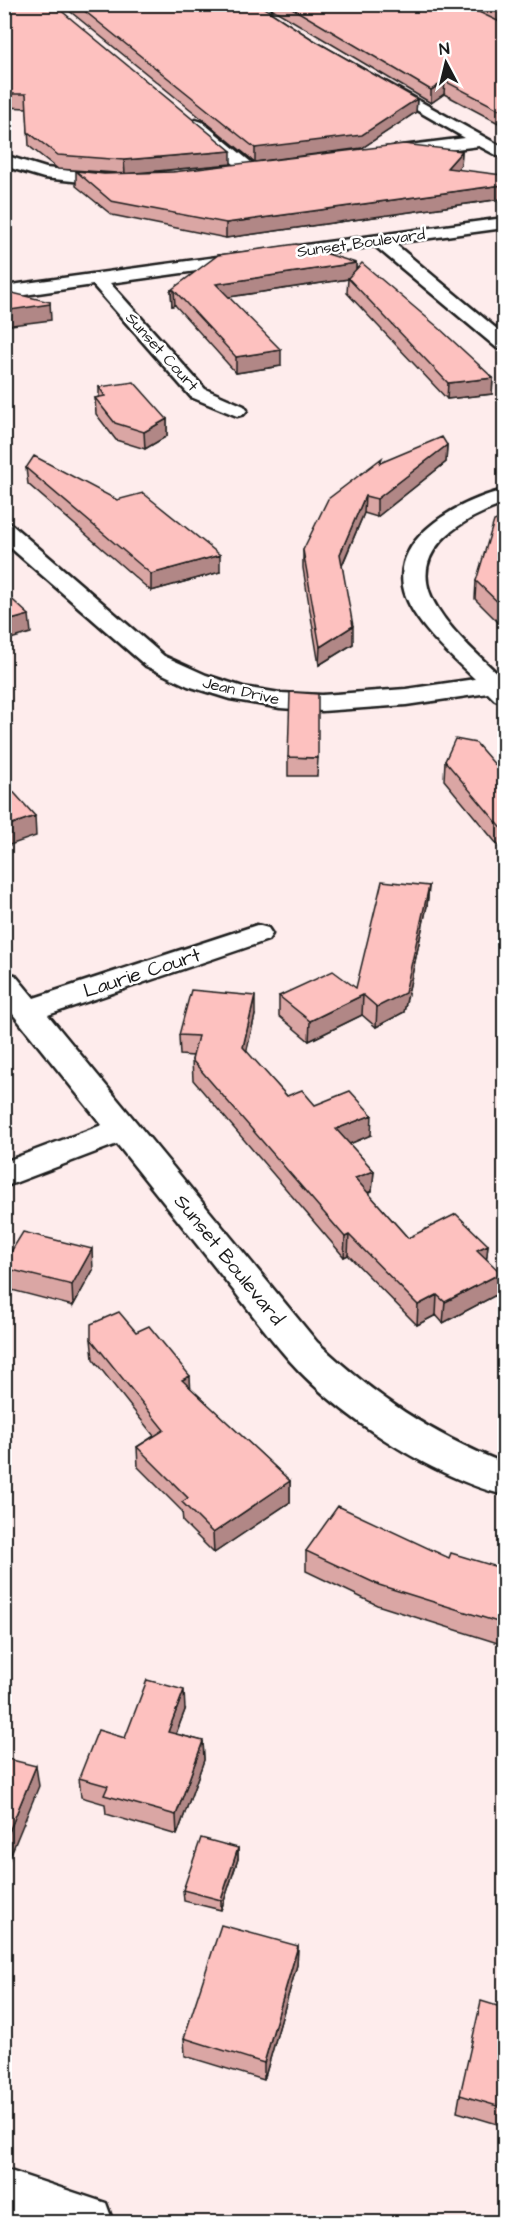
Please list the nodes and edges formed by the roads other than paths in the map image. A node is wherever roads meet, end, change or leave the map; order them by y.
1 (252, 6) edge
2 (276, 12) edge
3 (368, 76) edge
4 (187, 117) edge
5 (481, 141) junction
6 (504, 154) edge
7 (366, 155) edge
8 (4, 160) edge
9 (229, 172) edge
10 (136, 181) edge
11 (504, 223) edge
12 (379, 240) junction
13 (97, 279) junction
14 (4, 292) edge
15 (504, 344) edge
16 (237, 410) dead end
17 (504, 497) edge
18 (4, 530) edge
19 (499, 689) edge
20 (257, 934) dead end
21 (4, 982) edge
22 (28, 1011) junction
23 (122, 1130) junction
24 (4, 1175) edge
25 (504, 1479) edge
26 (4, 2195) edge
27 (87, 2223) edge

1 - 2 street
3 - 5 street
4 - 9 street
5 - 6 street
5 - 7 street
8 - 10 street
11 - 12 street, Sunset Boulevard
12 - 13 street, Sunset Boulevard
12 - 15 street
13 - 14 street, Sunset Boulevard
13 - 16 street, Sunset Court
17 - 19 street
18 - 19 street, Jean Drive
20 - 22 street, Laurie Court
21 - 22 street, Sunset Boulevard
22 - 23 street, Sunset Boulevard
23 - 24 street
23 - 25 street, Sunset Boulevard
26 - 27 street

